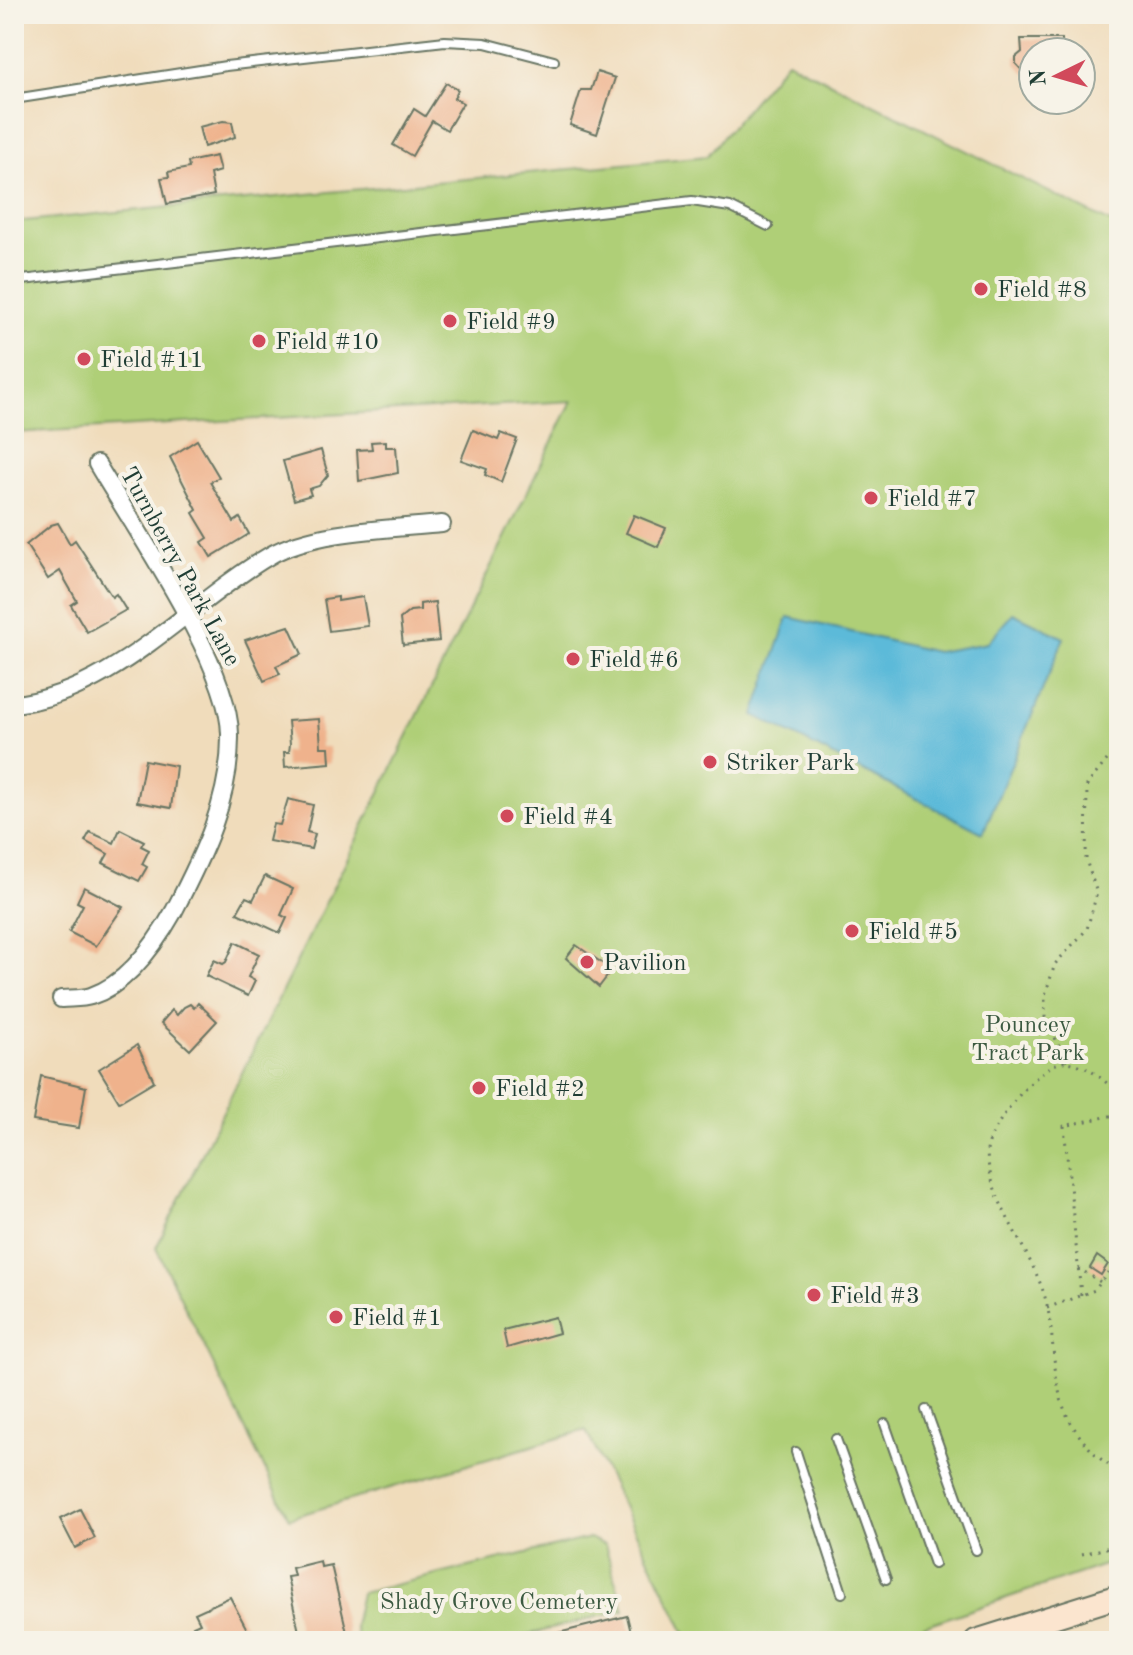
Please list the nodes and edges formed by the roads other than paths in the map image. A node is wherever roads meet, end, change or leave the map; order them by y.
1 (554, 61) dead end
2 (14, 99) edge
3 (768, 226) dead end
4 (14, 281) edge
5 (97, 464) dead end
6 (442, 524) dead end
7 (185, 614) junction
8 (14, 704) edge
9 (61, 999) dead end
10 (926, 1410) dead end
11 (885, 1424) dead end
12 (836, 1439) dead end
13 (796, 1452) dead end
14 (976, 1550) dead end
15 (934, 1564) dead end
16 (886, 1579) dead end
17 (842, 1593) dead end
18 (1119, 1596) edge
19 (976, 1641) edge

1 - 2 lane
3 - 4 lane
5 - 7 street, Turnberry Park Lane
6 - 7 street
7 - 8 street
7 - 9 street, Turnberry Park Lane
10 - 14 lane
11 - 15 lane
12 - 16 lane
13 - 17 lane
18 - 19 main road

